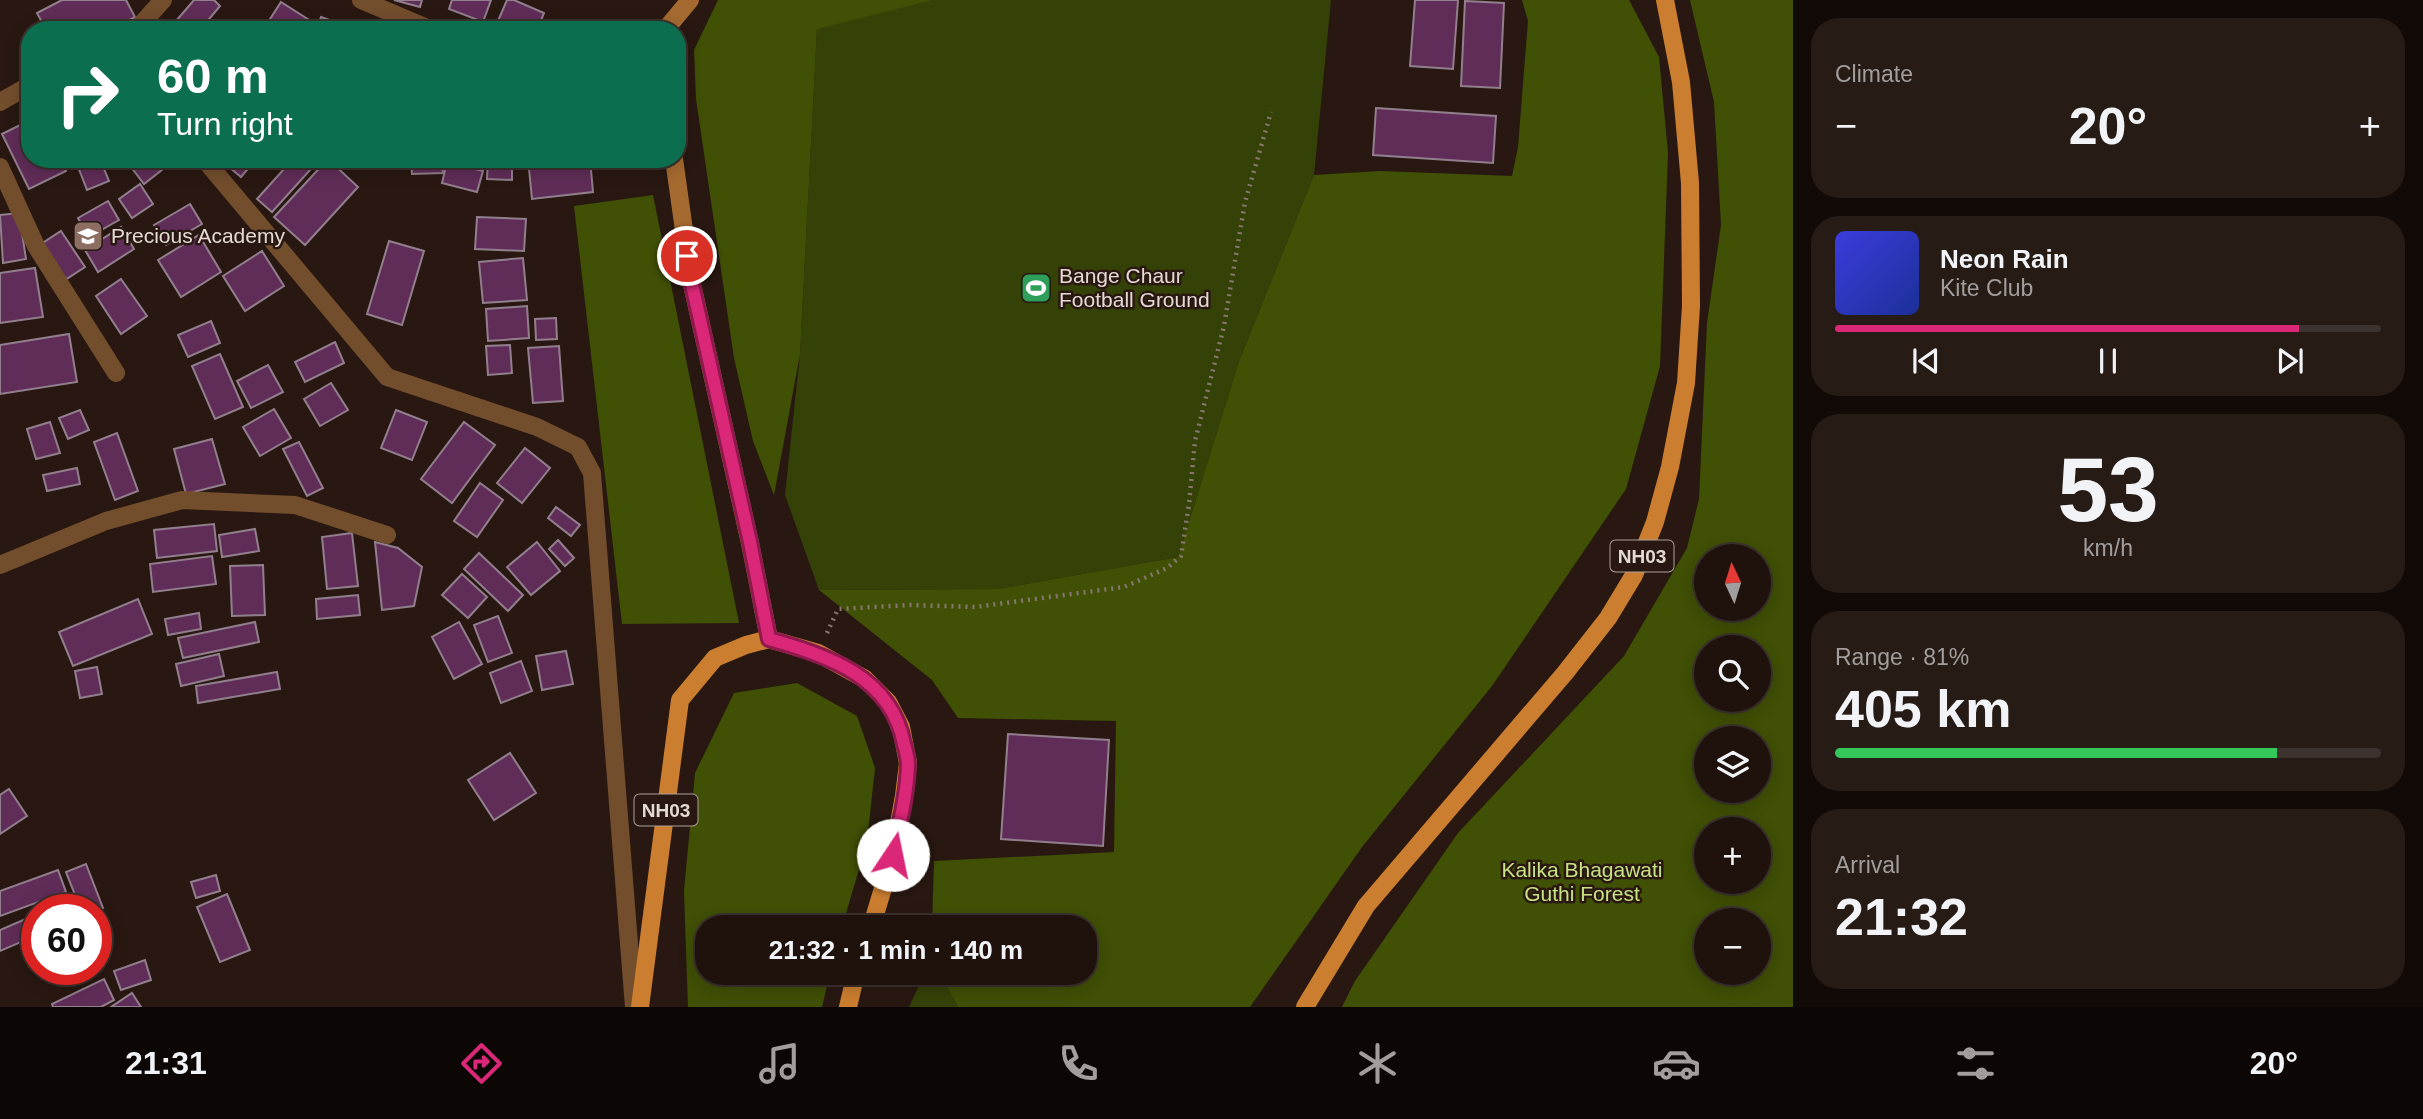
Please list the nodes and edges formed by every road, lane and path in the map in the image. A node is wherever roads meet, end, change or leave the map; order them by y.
1 (163, 0) edge
2 (361, 0) edge
3 (690, 0) edge
4 (1665, 0) edge
5 (144, 21) edge
6 (411, 21) edge
7 (672, 21) edge
8 (21, 90) edge
9 (0, 102) edge
10 (1271, 112) dead end
11 (0, 167) edge
12 (212, 168) edge
13 (675, 168) edge
14 (116, 373) dead end
15 (387, 535) dead end
16 (0, 565) edge
17 (769, 639) junction
18 (818, 653) junction
19 (875, 915) edge
20 (853, 985) edge
21 (634, 1007) edge
22 (640, 1007) edge
23 (848, 1007) edge
24 (1305, 1007) edge

1 - 5 street
2 - 6 street
3 - 7 main road
4 - 24 main road, NH03
8 - 9 street
10 - 18 path
11 - 14 street
12 - 21 street
13 - 17 main road
15 - 16 street
17 - 18 main road
17 - 22 main road, NH03
18 - 19 main road
20 - 23 main road

